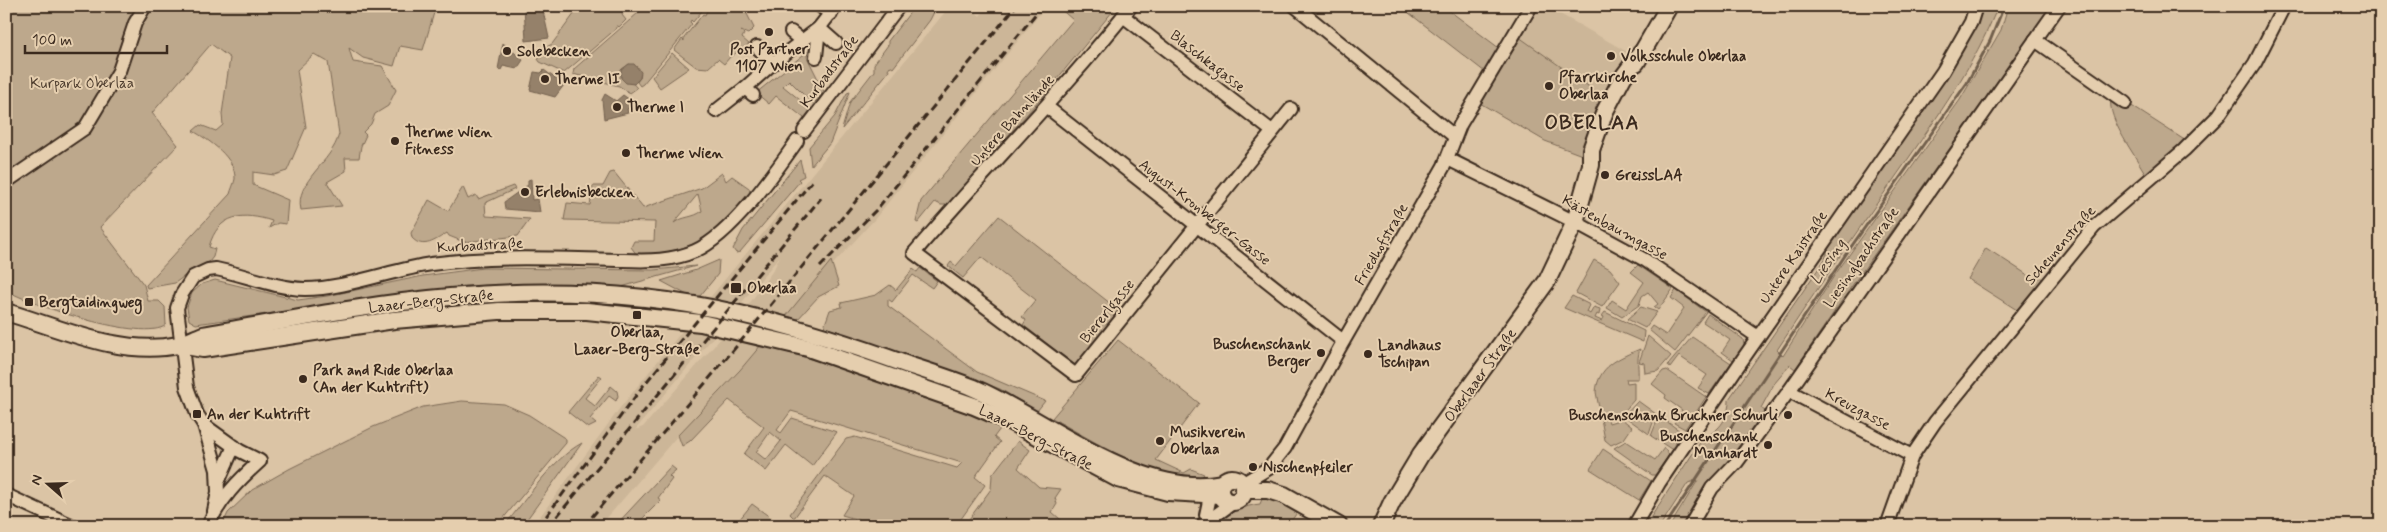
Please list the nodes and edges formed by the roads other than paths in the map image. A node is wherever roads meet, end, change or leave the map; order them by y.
1 (145, 6) edge
2 (899, 6) edge
3 (1296, 6) edge
4 (1531, 6) edge
5 (1669, 6) edge
6 (1976, 6) edge
7 (2059, 6) edge
8 (2284, 6) edge
9 (829, 9) edge
10 (1127, 11) edge
11 (819, 28) junction
12 (791, 32) dead end
13 (2035, 40) junction
14 (802, 41) junction
15 (836, 43) dead end
16 (757, 47) dead end
17 (816, 57) dead end
18 (773, 63) junction
19 (2125, 102) dead end
20 (1047, 107) junction
21 (1291, 109) dead end
22 (716, 111) dead end
23 (1272, 131) junction
24 (1454, 136) junction
25 (1448, 159) junction
26 (6, 182) edge
27 (1575, 222) junction
28 (1196, 226) junction
29 (914, 253) joint
30 (6, 312) edge
31 (1758, 337) junction
32 (1343, 341) junction
33 (180, 345) junction
34 (1788, 391) junction
35 (204, 425) junction
36 (234, 446) junction
37 (1912, 456) junction
38 (1269, 468) junction
39 (218, 482) junction
40 (1231, 492) junction
41 (1277, 492) junction
42 (6, 495) edge
43 (1204, 495) junction
44 (214, 512) junction
45 (1204, 520) edge
46 (73, 526) edge
47 (208, 526) edge
48 (1197, 526) edge
49 (1339, 526) edge
50 (1381, 526) edge
51 (1634, 526) edge
52 (1690, 526) edge
53 (1887, 526) edge

1 - 26 street
2 - 33 street, Kurbadstraße
3 - 24 street
4 - 24 street, Friedhofstraße
5 - 27 main road, Oberlaaer Straße
6 - 31 street, Untere Kaistraße
7 - 13 street, Liesingbachstraße
8 - 37 street, Scheunenstraße
9 - 11 street
10 - 20 street, Untere Bahnlände
10 - 23 street, Blaschkagasse
11 - 14 street
11 - 15 street
11 - 17 street
12 - 14 street
13 - 19 street
13 - 34 street, Liesingbachstraße
14 - 18 street
16 - 18 street
18 - 22 street
20 - 28 street, August-Kronberger-Gasse
20 - 29 street, Untere Bahnlände
21 - 23 street, Biererlgasse
23 - 28 street, Biererlgasse
24 - 25 street, Friedhofstraße
25 - 27 street, Kästenbaumgasse
25 - 32 street, Friedhofstraße
27 - 31 street, Kästenbaumgasse
27 - 50 main road, Oberlaaer Straße
28 - 29 street, Biererlgasse
28 - 32 street, August-Kronberger-Gasse
30 - 33 main road, Laaer-Berg-Straße
31 - 51 street, Untere Kaistraße
32 - 38 street, Friedhofstraße
33 - 35 street, Kurbadstraße
33 - 40 main road, Laaer-Berg-Straße
33 - 43 main road, Laaer-Berg-Straße
34 - 37 street, Kreuzgasse
34 - 52 street, Liesingbachstraße
35 - 36 street
35 - 39 street, Kurbadstraße
36 - 39 street
36 - 44 street
37 - 53 street, Scheunenstraße
38 - 40 street, Friedhofstraße
38 - 41 street
39 - 44 street
40 - 41 main road
40 - 43 main road, Laaer-Berg-Straße
40 - 45 street, Friedhofstraße
41 - 49 main road
42 - 46 street
43 - 45 street
44 - 47 street
45 - 48 street, Friedhofstraße

